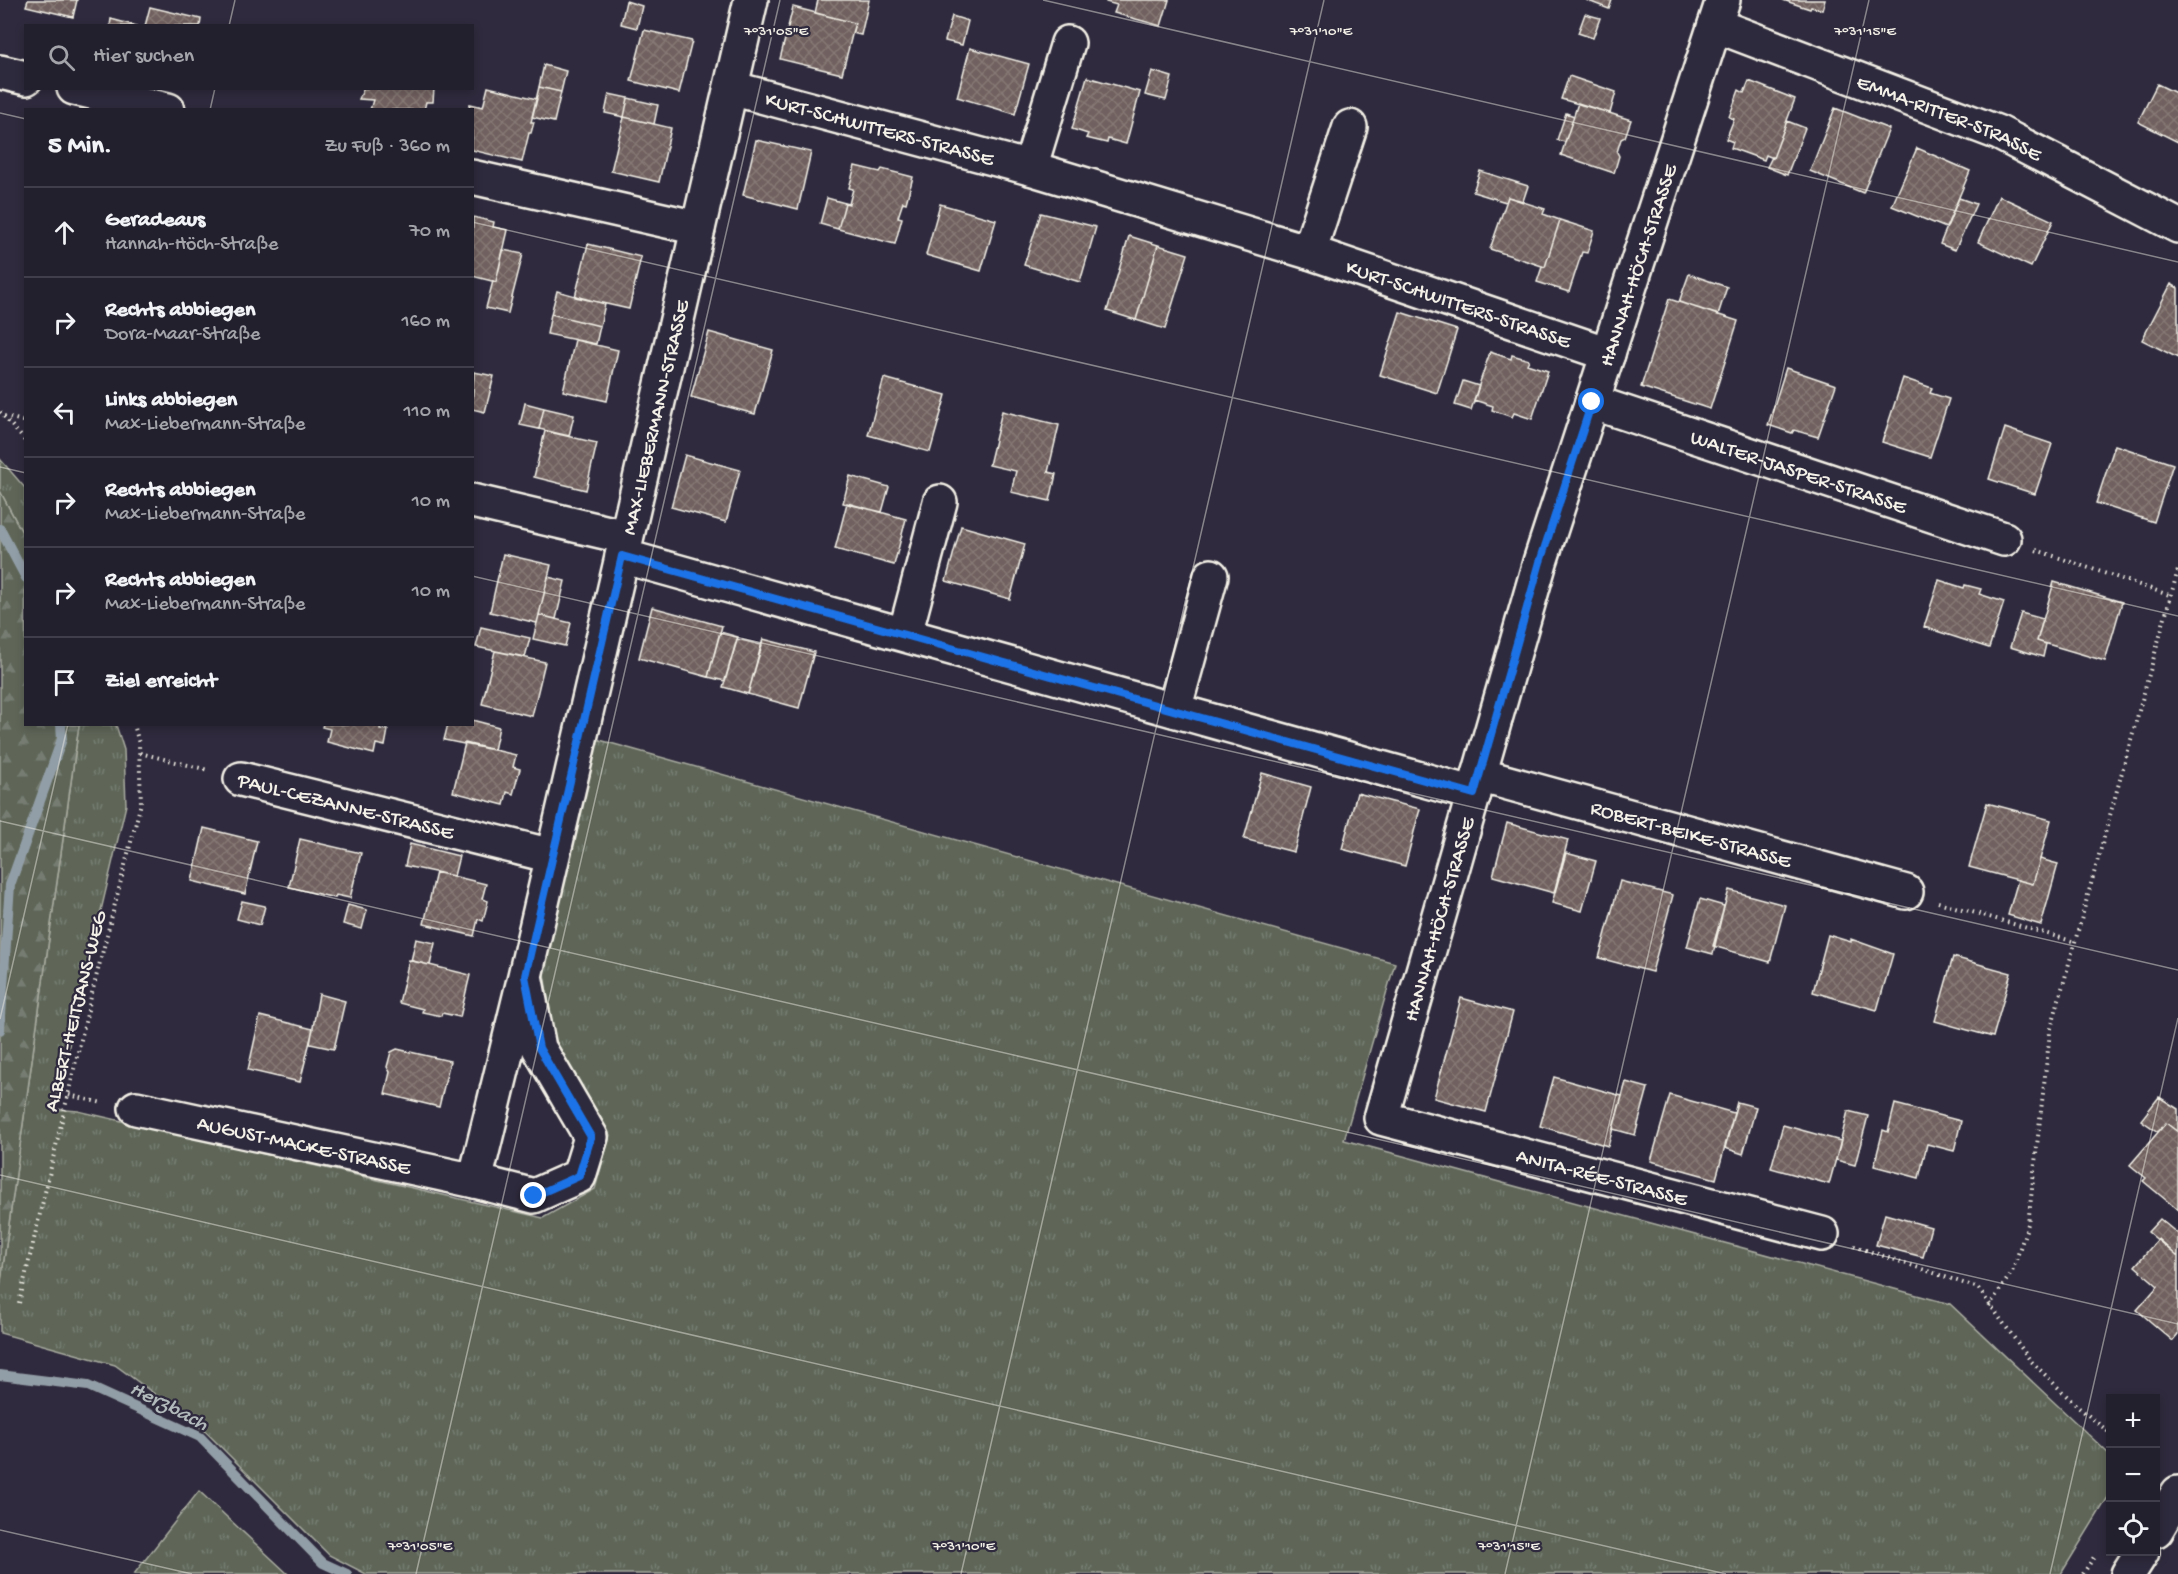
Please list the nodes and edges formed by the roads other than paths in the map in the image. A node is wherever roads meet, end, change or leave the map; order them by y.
1 (751, 0) edge
2 (1719, 12) edge
3 (1068, 43) dead end
4 (0, 72) edge
5 (24, 78) edge
6 (730, 88) junction
7 (83, 90) edge
8 (159, 108) edge
9 (1350, 127) dead end
10 (1030, 168) junction
11 (474, 177) edge
12 (2178, 226) edge
13 (698, 228) junction
14 (1309, 252) junction
15 (1608, 354) junction
16 (1592, 402) junction
17 (474, 502) edge
18 (940, 502) dead end
19 (2004, 539) road end
20 (624, 547) junction
21 (1211, 576) dead end
22 (905, 634) junction
23 (1174, 710) junction
24 (241, 779) road end
25 (1476, 784) junction
26 (552, 856) junction
27 (1906, 892) road end
28 (525, 976) junction
29 (136, 1107) dead end
30 (1381, 1119) joint
31 (475, 1181) junction
32 (1822, 1234) road end
33 (2178, 1493) edge
34 (2160, 1523) edge
35 (2139, 1556) edge
36 (2128, 1574) edge

1 - 6 street, MAX-LIEBERMANN-STRASSE
2 - 12 street, EMMA-RITTER-STRASSE
2 - 15 street, HANNAH-HÖCH-STRASSE
3 - 10 street
4 - 5 street
6 - 10 street, KURT-SCHWITTERS-STRASSE
6 - 13 street, MAX-LIEBERMANN-STRASSE
7 - 8 street
9 - 14 street
10 - 14 street, KURT-SCHWITTERS-STRASSE
11 - 13 street
13 - 20 street, MAX-LIEBERMANN-STRASSE
14 - 15 street, KURT-SCHWITTERS-STRASSE
15 - 16 street, HANNAH-HÖCH-STRASSE
16 - 19 street, WALTER-JASPER-STRASSE
16 - 25 street, HANNAH-HÖCH-STRASSE
17 - 20 street, ROBERT-BEIKE-STRASSE
18 - 22 street
20 - 22 street, ROBERT-BEIKE-STRASSE
20 - 26 street, MAX-LIEBERMANN-STRASSE
21 - 23 street
22 - 23 street, ROBERT-BEIKE-STRASSE
23 - 25 street, ROBERT-BEIKE-STRASSE
24 - 26 street, PAUL-CEZANNE-STRASSE
25 - 27 street, ROBERT-BEIKE-STRASSE
25 - 30 street, HANNAH-HÖCH-STRASSE
26 - 28 street, MAX-LIEBERMANN-STRASSE
28 - 31 street, MAX-LIEBERMANN-STRASSE
28 - 31 street, MAX-LIEBERMANN-STRASSE
29 - 31 street, AUGUST-MACKE-STRASSE
30 - 32 street, ANITA-RÉE-STRASSE
33 - 34 street
35 - 36 street

